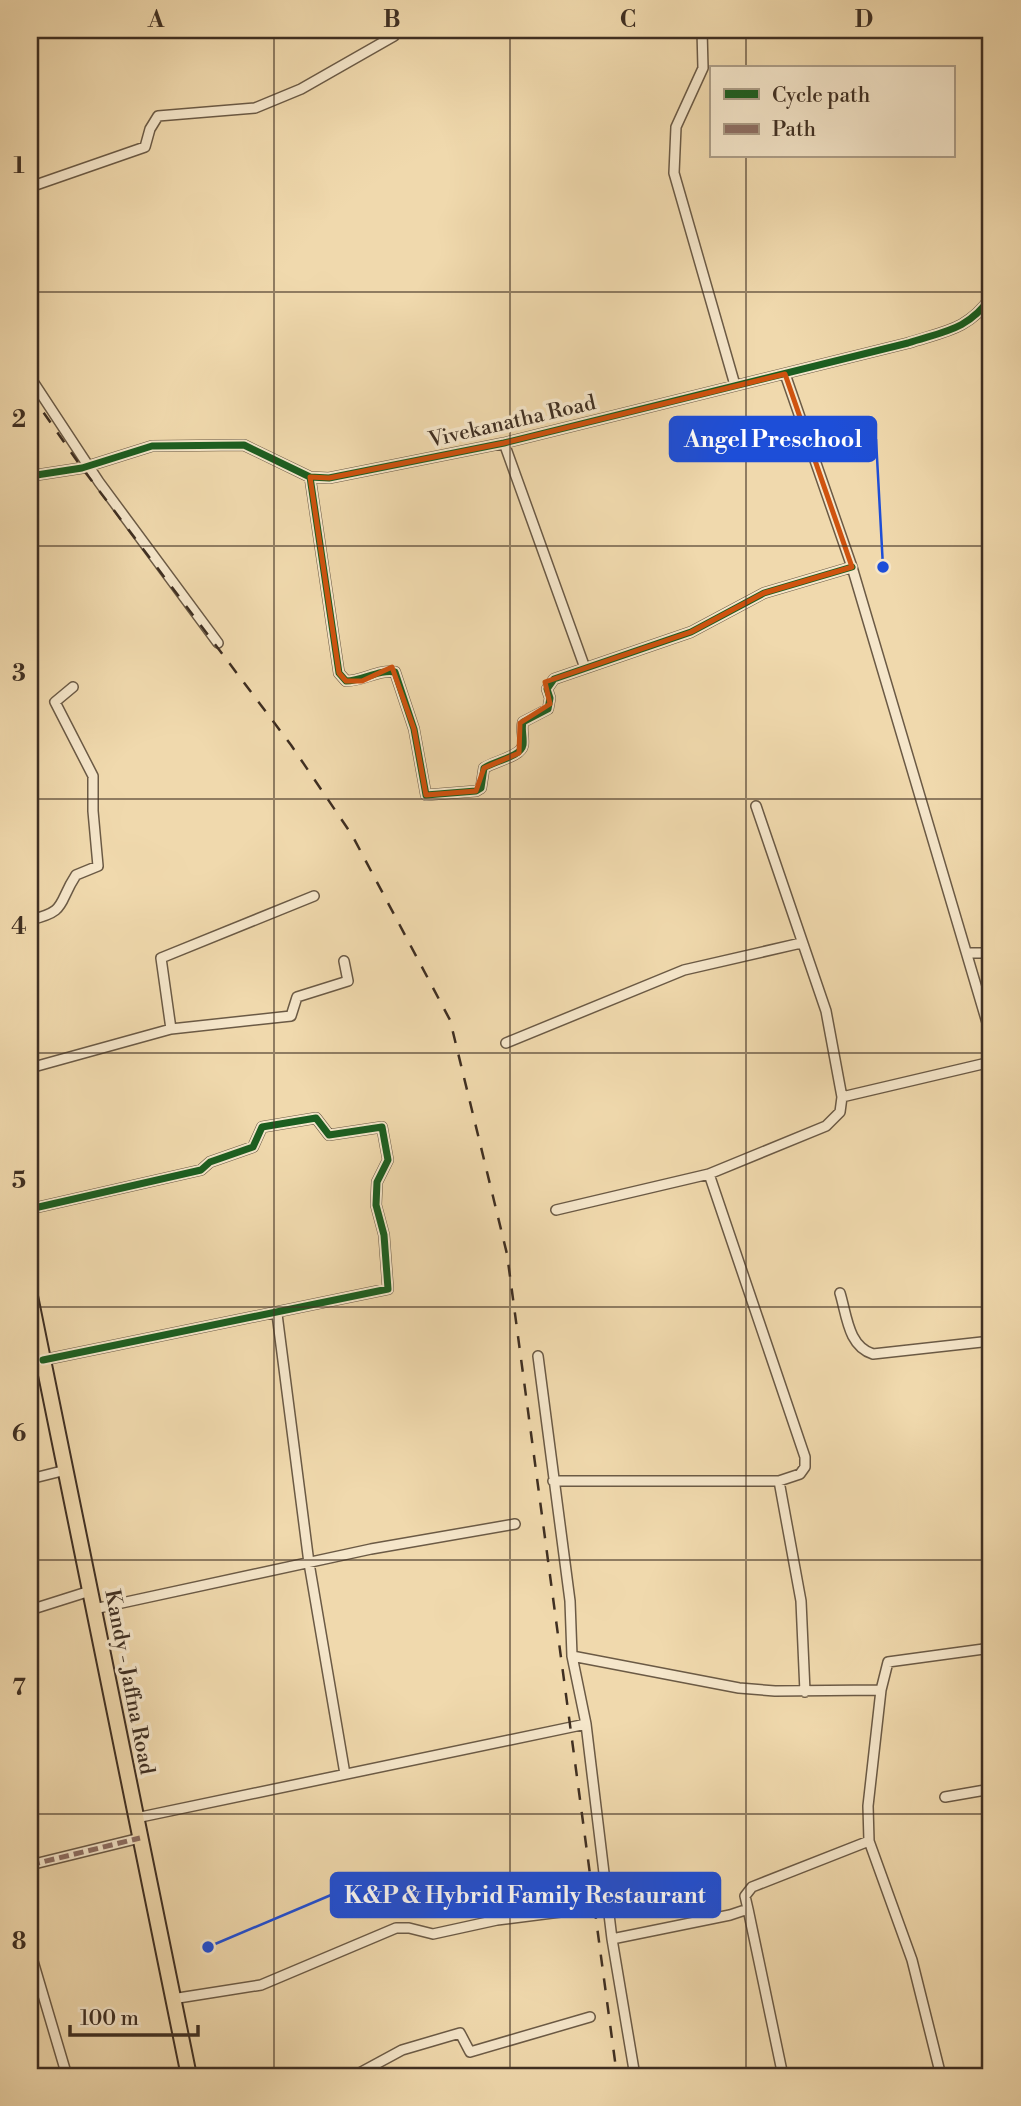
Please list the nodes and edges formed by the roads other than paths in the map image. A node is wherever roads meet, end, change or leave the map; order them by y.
1 (397, 30) edge
2 (702, 30) edge
3 (30, 187) edge
4 (991, 297) edge
5 (785, 374) junction
6 (30, 377) edge
7 (735, 385) junction
8 (504, 443) junction
9 (88, 465) junction
10 (30, 476) edge
11 (310, 477) junction
12 (852, 567) junction
13 (218, 643) dead end
14 (585, 668) junction
15 (73, 687) dead end
16 (756, 806) dead end
17 (314, 896) dead end
18 (30, 920) edge
19 (802, 943) junction
20 (968, 953) junction
21 (991, 953) edge
22 (344, 961) dead end
23 (171, 1029) junction
24 (991, 1036) edge
25 (506, 1043) dead end
26 (991, 1062) edge
27 (30, 1068) edge
28 (842, 1097) junction
29 (709, 1174) junction
30 (30, 1209) edge
31 (555, 1210) dead end
32 (840, 1293) dead end
33 (30, 1296) edge
34 (277, 1314) junction
35 (991, 1341) edge
36 (538, 1356) dead end
37 (43, 1360) junction
38 (66, 1470) junction
39 (30, 1479) edge
40 (553, 1481) junction
41 (779, 1481) junction
42 (515, 1524) dead end
43 (309, 1563) junction
44 (90, 1591) junction
45 (93, 1609) junction
46 (30, 1610) edge
47 (991, 1648) edge
48 (572, 1656) junction
49 (881, 1690) junction
50 (806, 1692) junction
51 (586, 1724) junction
52 (345, 1774) junction
53 (991, 1788) edge
54 (945, 1797) dead end
55 (136, 1818) junction
56 (140, 1838) junction
57 (869, 1841) junction
58 (30, 1865) edge
59 (584, 1909) dead end
60 (748, 1909) junction
61 (612, 1939) junction
62 (30, 1951) edge
63 (172, 1999) junction
64 (590, 2017) dead end
65 (991, 2071) edge
66 (66, 2076) edge
67 (189, 2076) edge
68 (354, 2076) edge
69 (635, 2076) edge
70 (783, 2076) edge
71 (941, 2076) edge
72 (969, 2076) edge

1 - 3 street
2 - 7 street
4 - 5 street, Vivekanatha Road
5 - 7 street, Vivekanatha Road
5 - 12 street
6 - 9 street
7 - 8 street, Vivekanatha Road
8 - 11 street, Vivekanatha Road
8 - 14 street
9 - 10 street, Vivekanatha Road
9 - 11 street, Vivekanatha Road
9 - 13 street
11 - 14 street
12 - 14 street
12 - 20 street
15 - 18 street
16 - 19 street
17 - 23 street
19 - 25 street
19 - 28 street
20 - 21 street
20 - 24 street
22 - 23 street
23 - 27 street
26 - 28 street
28 - 29 street
29 - 31 street
29 - 41 street
30 - 34 street
32 - 35 street
33 - 37 highway, Kandy - Jaffna Road
34 - 37 street
34 - 43 street
36 - 40 street
37 - 38 highway, Kandy - Jaffna Road
38 - 39 street
38 - 44 highway, Kandy - Jaffna Road
40 - 41 street
40 - 48 street
41 - 50 street
42 - 43 street
43 - 45 street
43 - 52 street
44 - 45 highway, Kandy - Jaffna Road
44 - 46 street
45 - 55 highway, Kandy - Jaffna Road
47 - 49 street
48 - 50 street
48 - 51 street
49 - 50 street
49 - 57 street
51 - 52 street
51 - 61 street
52 - 55 street
53 - 54 street
55 - 56 highway, Kandy - Jaffna Road
56 - 58 street
56 - 63 highway, Kandy - Jaffna Road
57 - 60 street
57 - 71 street
59 - 63 street
60 - 61 street
60 - 70 street
61 - 69 street
62 - 66 street
63 - 67 highway, Kandy - Jaffna Road
64 - 68 street
65 - 72 street

